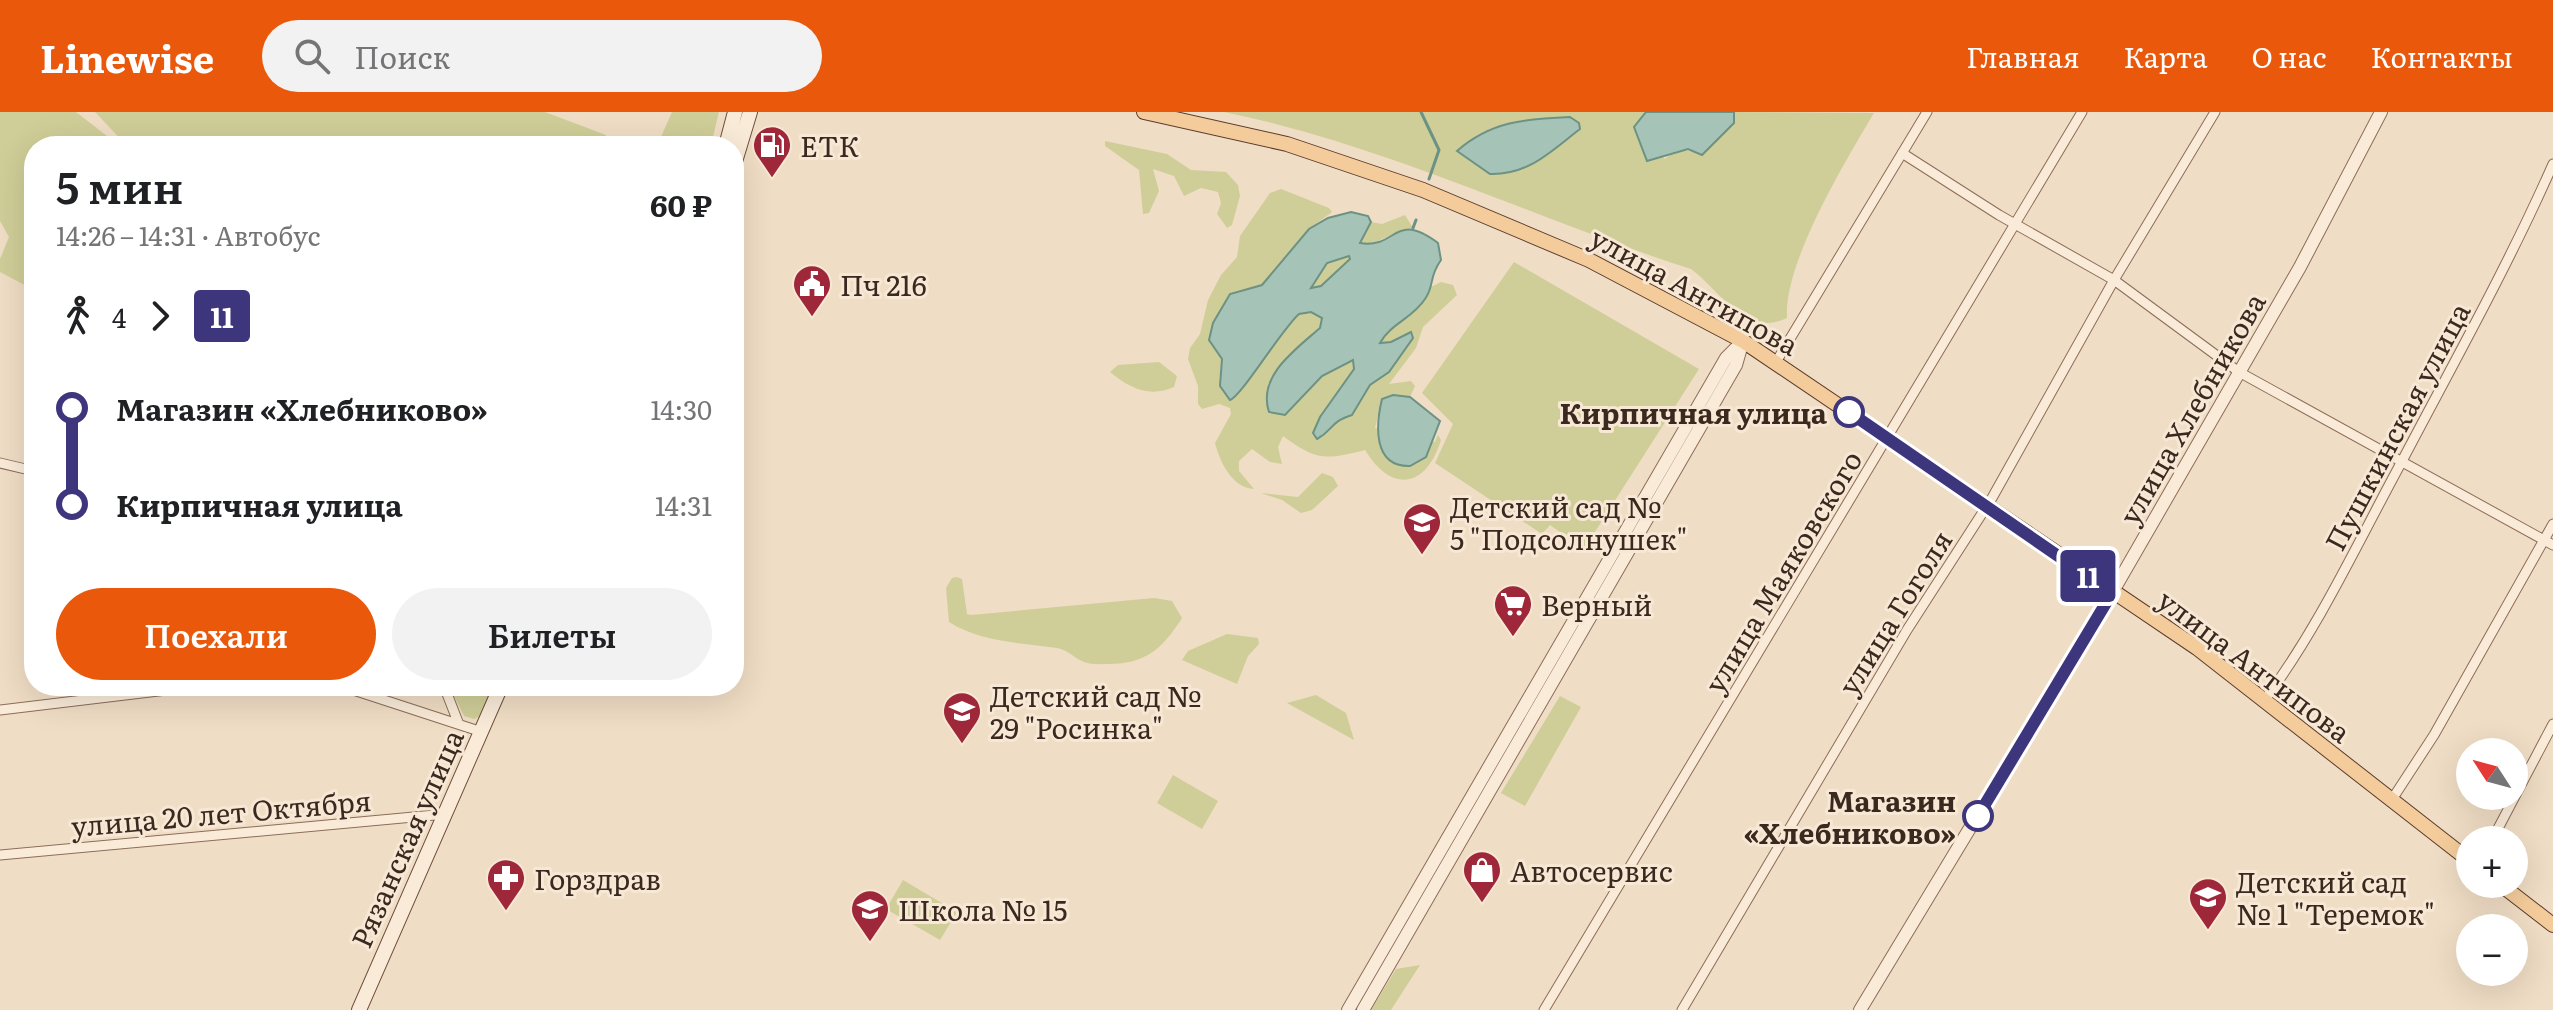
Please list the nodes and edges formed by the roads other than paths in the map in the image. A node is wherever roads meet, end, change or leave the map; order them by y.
1 (735, 112) edge
2 (750, 112) edge
3 (1144, 112) edge
4 (1927, 112) edge
5 (2082, 112) edge
6 (2215, 112) edge
7 (2381, 112) edge
8 (729, 136) edge
9 (743, 136) edge
10 (1902, 153) junction
11 (2553, 164) edge
12 (2015, 221) junction
13 (2114, 280) junction
14 (1743, 341) junction
15 (1776, 362) junction
16 (2239, 372) junction
17 (1887, 437) junction
18 (0, 463) edge
19 (2401, 463) junction
20 (24, 469) edge
21 (1987, 506) junction
22 (2553, 524) edge
23 (2549, 543) edge
24 (2112, 593) junction
25 (117, 696) edge
26 (374, 696) edge
27 (448, 696) edge
28 (497, 696) edge
29 (2264, 701) junction
30 (0, 710) edge
31 (458, 722) junction
32 (2553, 724) edge
33 (482, 732) junction
34 (2391, 801) junction
35 (446, 814) junction
36 (2499, 826) edge
37 (2456, 850) edge
38 (0, 855) edge
39 (2518, 898) edge
40 (2553, 925) edge
41 (359, 1010) edge
42 (1348, 1010) edge
43 (1363, 1010) edge
44 (1544, 1010) edge
45 (1682, 1010) edge
46 (1860, 1010) edge

1 - 8 main road
2 - 9 main road
3 - 14 main road, улица Антипова
4 - 10 street
5 - 12 street, улица Маяковского
6 - 13 street, улица Гоголя
7 - 16 street, улица Хлебникова
10 - 12 street
10 - 15 street
11 - 19 street, Пушкинская улица
12 - 13 street
12 - 17 street, улица Маяковского
13 - 16 street
13 - 21 street, улица Гоголя
14 - 15 main road, улица Антипова
14 - 42 street
14 - 43 street
15 - 17 main road, улица Антипова
16 - 19 street
16 - 24 street, улица Хлебникова
17 - 21 main road, улица Антипова
17 - 44 street, улица Маяковского
18 - 20 street
19 - 23 street
19 - 29 street, Пушкинская улица
21 - 24 main road, улица Антипова
21 - 45 street, улица Гоголя
22 - 23 street
23 - 34 street
24 - 29 main road, улица Антипова
24 - 46 street, улица Хлебникова
25 - 30 street
26 - 31 street
27 - 31 street
28 - 33 main road, Рязанская улица
29 - 34 main road, улица Антипова
31 - 33 street
32 - 36 street
33 - 35 main road, Рязанская улица
34 - 37 main road, улица Антипова
35 - 38 street, улица 20 лет Октября
35 - 41 main road, Рязанская улица
39 - 40 main road

